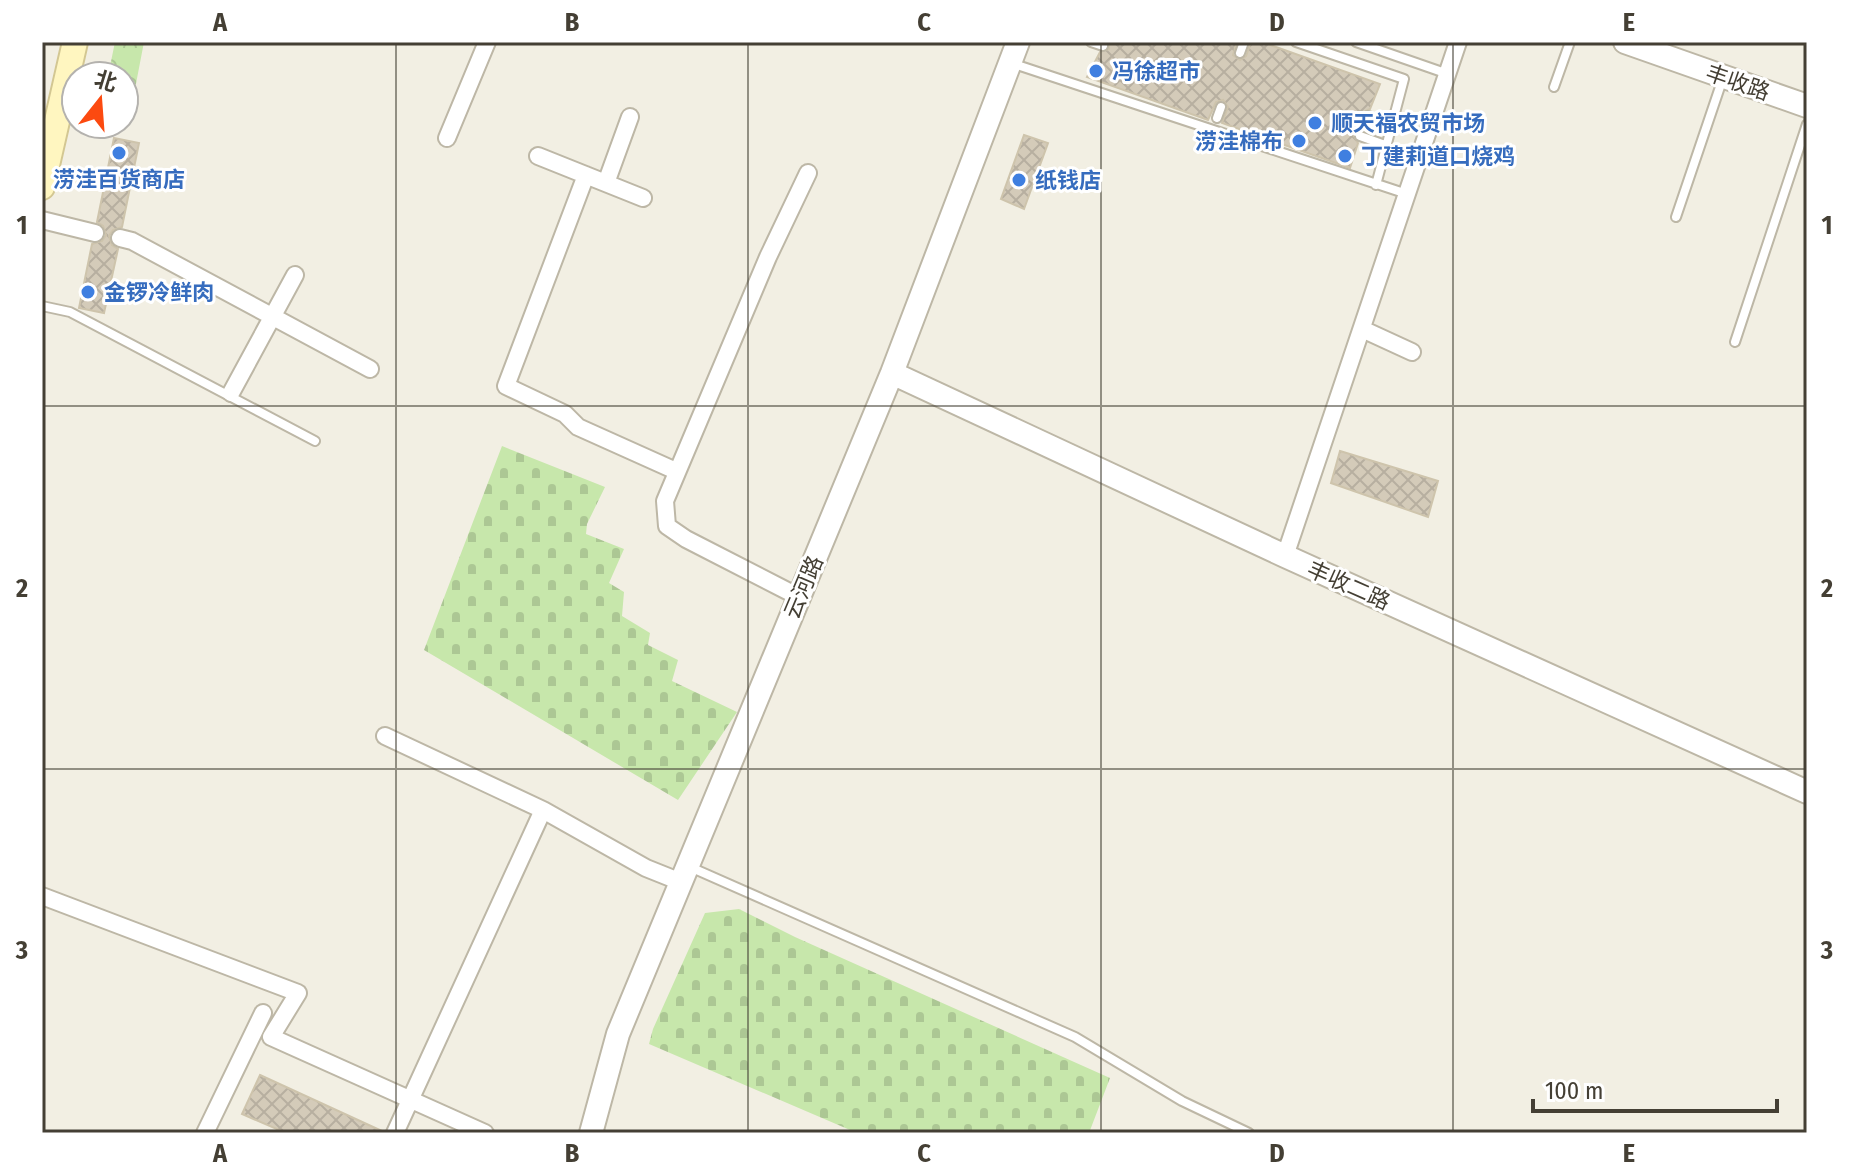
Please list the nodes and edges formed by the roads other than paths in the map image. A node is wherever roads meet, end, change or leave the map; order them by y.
1 (75, 42) edge
2 (487, 42) edge
3 (1091, 42) edge
4 (1244, 42) edge
5 (1296, 42) edge
6 (1356, 42) edge
7 (1458, 42) edge
8 (1570, 42) edge
9 (1625, 42) edge
10 (1103, 46) dead end
11 (1012, 48) edge
12 (1240, 53) dead end
13 (1448, 74) junction
14 (1724, 77) junction
15 (1554, 87) dead end
16 (1807, 106) edge
17 (1221, 107) dead end
18 (1368, 116) dead end
19 (630, 117) dead end
20 (1217, 118) dead end
21 (1391, 124) junction
22 (1807, 124) edge
23 (1360, 136) dead end
24 (447, 138) dead end
25 (1385, 145) junction
26 (538, 156) dead end
27 (808, 173) dead end
28 (586, 175) junction
29 (606, 183) junction
30 (1376, 185) junction
31 (42, 187) edge
32 (1407, 194) junction
33 (643, 198) dead end
34 (1676, 217) dead end
35 (42, 220) edge
36 (95, 233) dead end
37 (120, 238) dead end
38 (295, 275) dead end
39 (42, 306) edge
40 (272, 317) junction
41 (1362, 329) junction
42 (1735, 342) dead end
43 (1412, 352) dead end
44 (370, 369) dead end
45 (892, 373) junction
46 (231, 393) dead end
47 (315, 441) dead end
48 (676, 471) junction
49 (1285, 556) junction
50 (799, 597) junction
51 (385, 736) dead end
52 (1807, 792) edge
53 (543, 810) junction
54 (684, 874) junction
55 (42, 896) edge
56 (263, 1013) dead end
57 (411, 1101) junction
58 (205, 1133) edge
59 (395, 1133) edge
60 (485, 1133) edge
61 (591, 1133) edge
62 (1249, 1133) edge

1 - 31 main road
2 - 24 street
3 - 10 lane
4 - 12 lane
5 - 21 lane
6 - 13 lane
7 - 13 street
8 - 15 lane
9 - 14 street, 丰收路
11 - 30 lane
11 - 45 street, 云河路
13 - 32 street
14 - 16 street, 丰收路
14 - 34 lane
17 - 20 lane
18 - 21 lane
19 - 29 street
21 - 25 lane
22 - 42 lane
23 - 25 lane
25 - 30 lane
26 - 28 street
27 - 48 street
28 - 29 street
28 - 48 street
29 - 33 street
30 - 32 lane
32 - 41 street
35 - 36 street
37 - 40 street
38 - 40 street
39 - 47 lane
40 - 44 street
40 - 46 street
41 - 43 street
41 - 49 street
45 - 49 street, 丰收二路
45 - 50 street, 云河路
48 - 50 street
49 - 52 street, 丰收二路
50 - 54 street, 云河路
51 - 53 street
53 - 54 street
53 - 57 street
54 - 61 street, 云河路
54 - 62 lane
55 - 57 street
56 - 58 street
57 - 59 street
57 - 60 street

